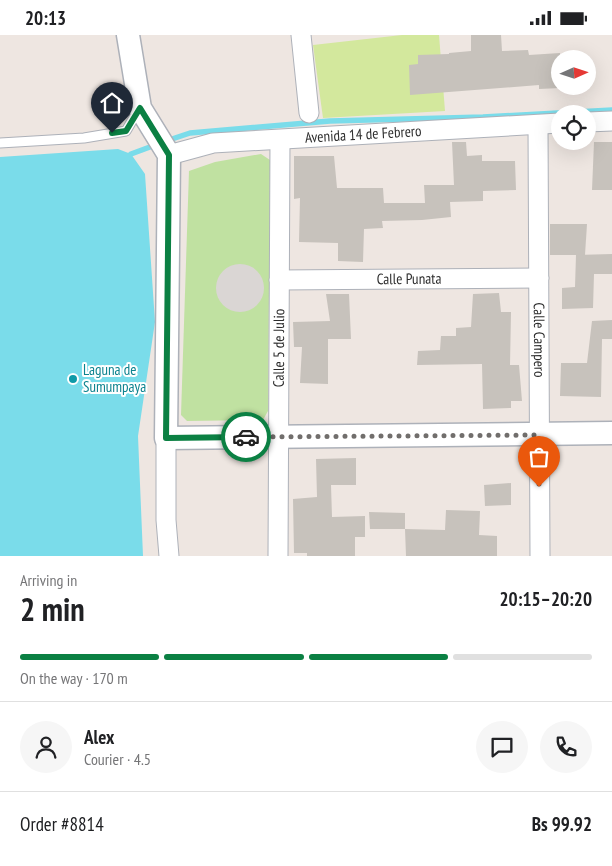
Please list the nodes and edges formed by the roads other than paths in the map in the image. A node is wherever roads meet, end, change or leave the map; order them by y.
1 (128, 35) edge
2 (301, 35) edge
3 (140, 108) junction
4 (309, 113) dead end
5 (612, 121) edge
6 (596, 122) edge
7 (551, 124) edge
8 (538, 125) junction
9 (280, 140) junction
10 (0, 143) edge
11 (169, 155) junction
12 (539, 279) junction
13 (279, 280) junction
14 (612, 433) edge
15 (539, 435) junction
16 (279, 437) junction
17 (166, 438) junction
18 (170, 556) edge
19 (278, 556) edge
20 (540, 556) edge

1 - 3 street
2 - 4 street
3 - 10 lane
3 - 11 street
5 - 6 street
7 - 8 street, Avenida 14 de Febrero
8 - 9 street, Avenida 14 de Febrero
8 - 12 street, Calle Campero
9 - 11 street, Avenida 14 de Febrero
9 - 13 street, Calle 5 de Julio
11 - 17 street
12 - 13 street, Calle Punata
12 - 15 street, Calle Campero
13 - 16 street, Calle 5 de Julio
14 - 15 street
15 - 16 street
15 - 20 street, Calle Campero
16 - 17 street
16 - 19 street, Calle 5 de Julio
17 - 18 street

